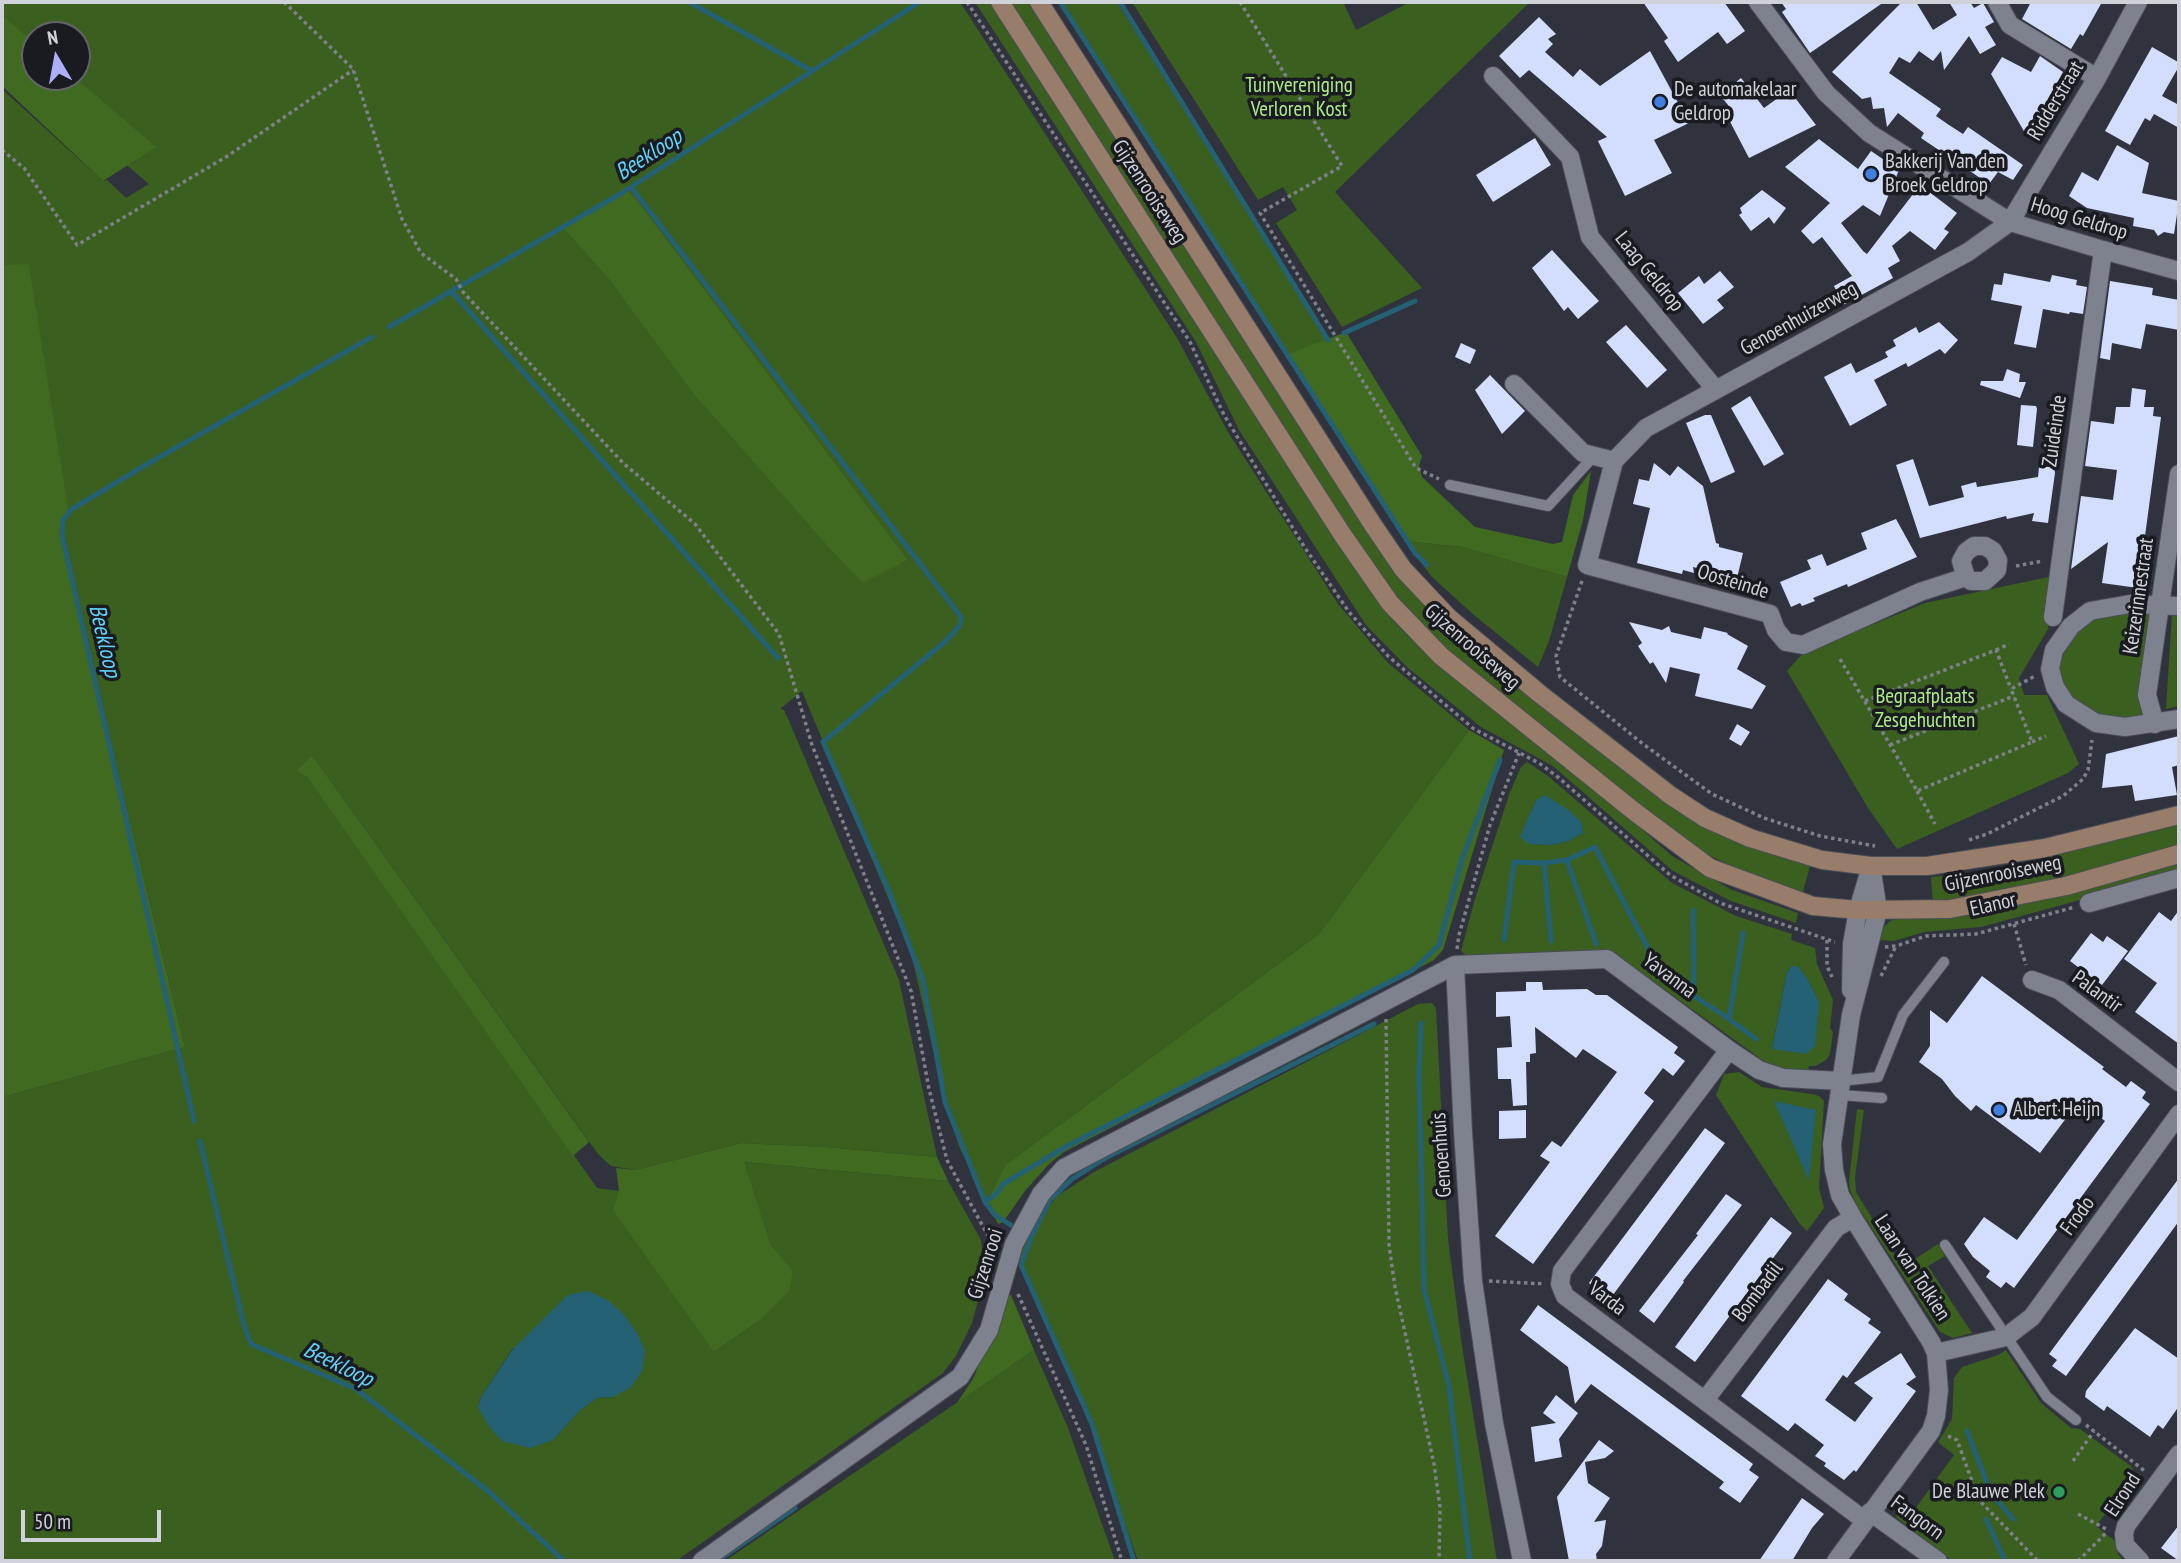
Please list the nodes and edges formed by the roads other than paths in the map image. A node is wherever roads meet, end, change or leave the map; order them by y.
1 (1000, 2) edge
2 (1040, 2) edge
3 (1758, 2) edge
4 (1997, 2) edge
5 (2138, 2) edge
6 (1493, 76) dead end
7 (2097, 78) junction
8 (2010, 222) junction
9 (2103, 250) junction
10 (2179, 271) edge
11 (1514, 384) dead end
12 (1716, 390) junction
13 (1594, 456) junction
14 (1614, 461) junction
15 (2179, 474) edge
16 (1450, 485) road end
17 (2177, 496) edge
18 (1587, 565) joint
19 (1966, 577) junction
20 (2160, 606) junction
21 (2179, 606) edge
22 (2053, 617) dead end
23 (2179, 719) edge
24 (2155, 724) junction
25 (2179, 815) edge
26 (2179, 855) edge
27 (1871, 866) junction
28 (2179, 878) edge
29 (2090, 903) road end
30 (1858, 910) junction
31 (1878, 910) junction
32 (1944, 962) dead end
33 (1455, 965) junction
34 (2032, 980) road end
35 (1851, 1015) junction
36 (1729, 1050) junction
37 (2179, 1082) edge
38 (1840, 1088) junction
39 (1882, 1098) dead end
40 (2179, 1114) edge
41 (1853, 1219) junction
42 (1945, 1245) dead end
43 (2006, 1337) junction
44 (1936, 1353) junction
45 (1705, 1400) junction
46 (2076, 1420) road end
47 (2179, 1454) edge
48 (1867, 1516) junction
49 (702, 1561) edge
50 (1522, 1561) edge
51 (1836, 1561) edge
52 (1938, 1561) edge
53 (2140, 1561) edge

1 - 30 main road, Gijzenrooiseweg
2 - 27 main road, Gijzenrooiseweg
3 - 8 street, Hoog Geldrop
4 - 7 street
5 - 7 street, Ridderstraat
6 - 12 street, Laag Geldrop
7 - 8 street, Ridderstraat
8 - 9 street, Hoog Geldrop
8 - 12 street, Genoenhuizerweg
9 - 10 street, Hoog Geldrop
9 - 22 street, Zuideinde
11 - 13 street
12 - 14 street, Genoenhuizerweg
13 - 14 street
13 - 16 lane
14 - 18 street, Genoenhuizerweg
15 - 17 street, Keizerinnestraat
17 - 20 street, Keizerinnestraat
18 - 19 street, Oosteinde
19 - 19 street, Oosteinde
20 - 21 street
20 - 24 street, Keizerinnestraat
20 - 24 street
23 - 24 street
25 - 27 main road, Gijzenrooiseweg
26 - 31 main road, Gijzenrooiseweg
27 - 30 street, Laan van Tolkien
27 - 31 street, Laan van Tolkien
28 - 29 street
30 - 31 main road, Gijzenrooiseweg
30 - 35 street, Laan van Tolkien
31 - 35 street, Laan van Tolkien
32 - 38 lane
33 - 36 street, Yavanna
33 - 49 street, Gijzenrooi
33 - 50 street, Genoenhuis
34 - 37 street, Palantir
35 - 38 street, Laan van Tolkien
36 - 38 street, Yavanna
36 - 45 street, Varda
38 - 39 lane
38 - 41 street, Laan van Tolkien
40 - 43 street, Frodo
41 - 44 street, Laan van Tolkien
41 - 45 street, Bombadil
42 - 43 lane
43 - 44 street, Frodo
43 - 46 lane
44 - 48 street, Laan van Tolkien
45 - 48 street, Varda
47 - 53 street, Elrond
48 - 51 street, Laan van Tolkien
48 - 52 street, Fangorn

